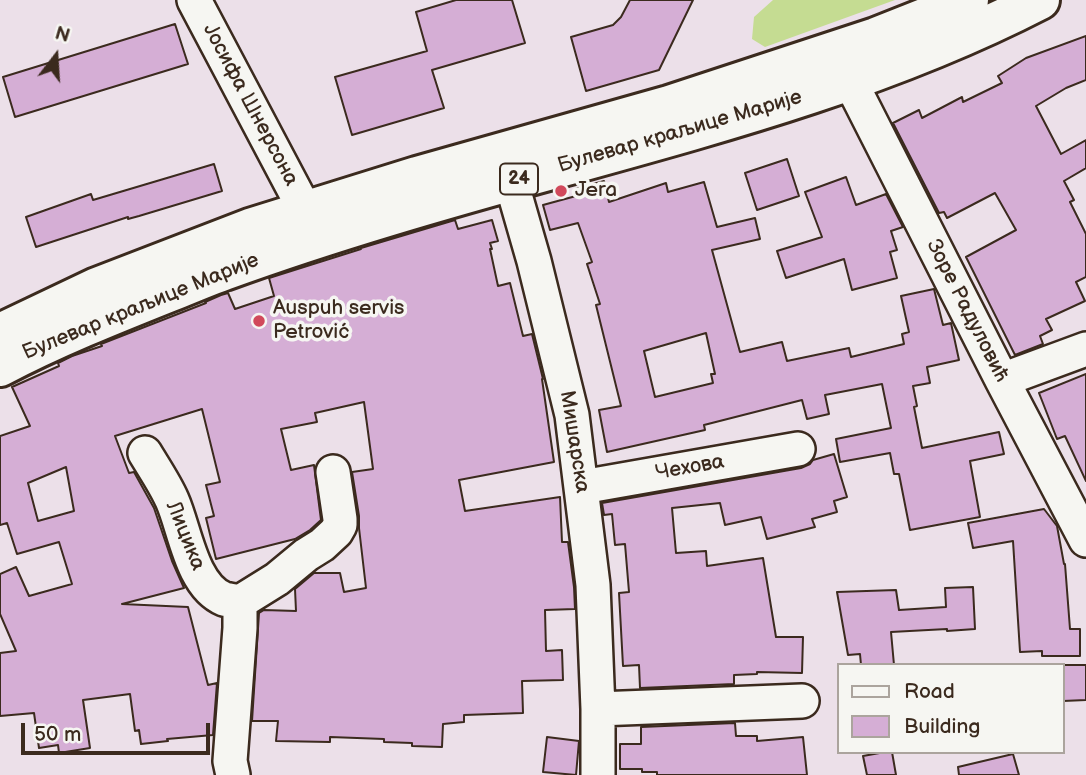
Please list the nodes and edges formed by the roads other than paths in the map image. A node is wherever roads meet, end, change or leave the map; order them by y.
1 (194, 0) edge
2 (969, 0) edge
3 (1041, 2) edge
4 (850, 80) junction
5 (511, 181) junction
6 (305, 209) junction
7 (0, 333) edge
8 (1086, 349) edge
9 (0, 367) edge
10 (1002, 380) junction
11 (798, 449) dead end
12 (145, 453) dead end
13 (333, 472) dead end
14 (582, 487) junction
15 (1086, 540) edge
16 (240, 602) junction
17 (802, 701) dead end
18 (598, 709) junction
19 (233, 775) edge
20 (598, 775) edge

1 - 6 street, Јосифа Шнерсона
2 - 6 main road, Булевар краљице Марије / 24
3 - 4 main road, Булевар краљице Марије / 24
4 - 5 main road, Булевар краљице Марије / 24
4 - 10 street, Зоре Радуловић
5 - 9 main road, Булевар краљице Марије / 24
5 - 14 street, Мишарска
6 - 7 main road, Булевар краљице Марије / 24
8 - 10 street
10 - 15 street, Зоре Радуловић
11 - 14 street, Чехова
12 - 16 street, Лицика
13 - 16 street
14 - 18 street, Мишарска
16 - 19 street
17 - 18 street
18 - 20 street, Мишарска

